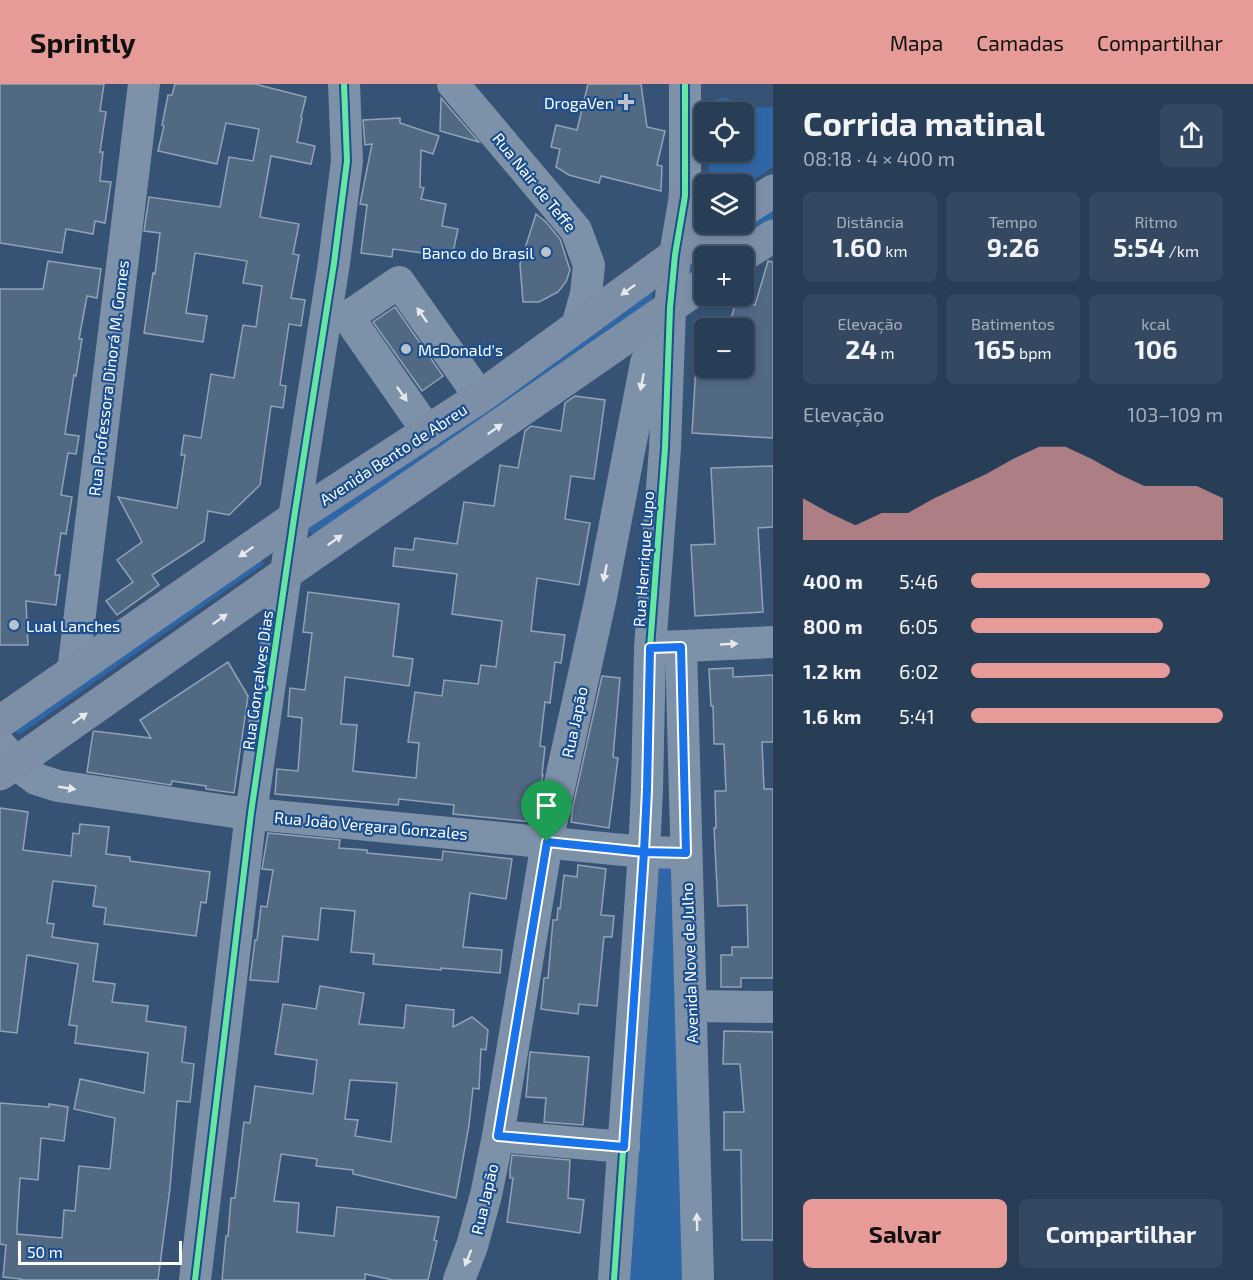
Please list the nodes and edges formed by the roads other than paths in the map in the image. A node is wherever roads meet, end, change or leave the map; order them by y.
1 (144, 84) edge
2 (344, 84) edge
3 (453, 84) edge
4 (685, 84) edge
5 (705, 174) edge
6 (773, 191) edge
7 (754, 199) edge
8 (697, 234) edge
9 (697, 234) edge
10 (773, 236) edge
11 (754, 248) edge
12 (675, 255) junction
13 (694, 291) edge
14 (670, 308) junction
15 (578, 326) junction
16 (480, 397) junction
17 (428, 432) junction
18 (294, 518) junction
19 (286, 573) junction
20 (773, 642) edge
21 (681, 647) junction
22 (650, 648) junction
23 (73, 672) junction
24 (0, 723) edge
25 (5, 761) edge
26 (251, 813) junction
27 (547, 842) junction
28 (644, 852) junction
29 (686, 853) junction
30 (691, 1006) junction
31 (773, 1006) edge
32 (498, 1136) junction
33 (624, 1147) junction
34 (195, 1280) edge
35 (459, 1280) edge
36 (614, 1280) edge
37 (698, 1280) edge

1 - 23 street, Rua Professora Dinorá M. Gomes
2 - 18 street, Rua Gonçalves Dias
3 - 15 street, Rua Nair de Teffe
4 - 5 street
6 - 7 main road, Avenida Bento de Abreu
8 - 12 main road, Avenida Bento de Abreu
9 - 12 street
10 - 11 main road
12 - 14 street
12 -> 15 main road, Avenida Bento de Abreu
13 - 14 main road
19 -> 14 main road
14 - 22 street, Rua Henrique Lupo
14 -> 27 street, Rua Japão
15 - 16 main road, Avenida Bento de Abreu
16 - 17 main road, Avenida Bento de Abreu
16 -> 17 street
17 - 18 main road, Avenida Bento de Abreu
18 - 19 street, Rua Gonçalves Dias
18 -> 23 main road, Avenida Bento de Abreu
25 -> 19 main road
19 - 26 street, Rua Gonçalves Dias
21 -> 20 street
21 - 22 street
21 - 29 street, Avenida Nove de Julho
22 - 28 street, Rua Henrique Lupo
23 - 24 main road, Avenida Bento de Abreu
25 -> 26 street, Rua João Vergara Gonzales
26 - 27 street, Rua João Vergara Gonzales
26 - 34 street, Rua Gonçalves Dias
27 - 28 street, Rua João Vergara Gonzales
27 - 32 street, Rua Japão
28 - 29 street, Rua João Vergara Gonzales
28 - 33 street, Rua Henrique Lupo
29 - 30 street, Avenida Nove de Julho
30 - 31 street
37 -> 30 street, Avenida Nove de Julho
32 - 33 street
32 -> 35 street, Rua Japão
33 - 36 street, Rua Henrique Lupo

